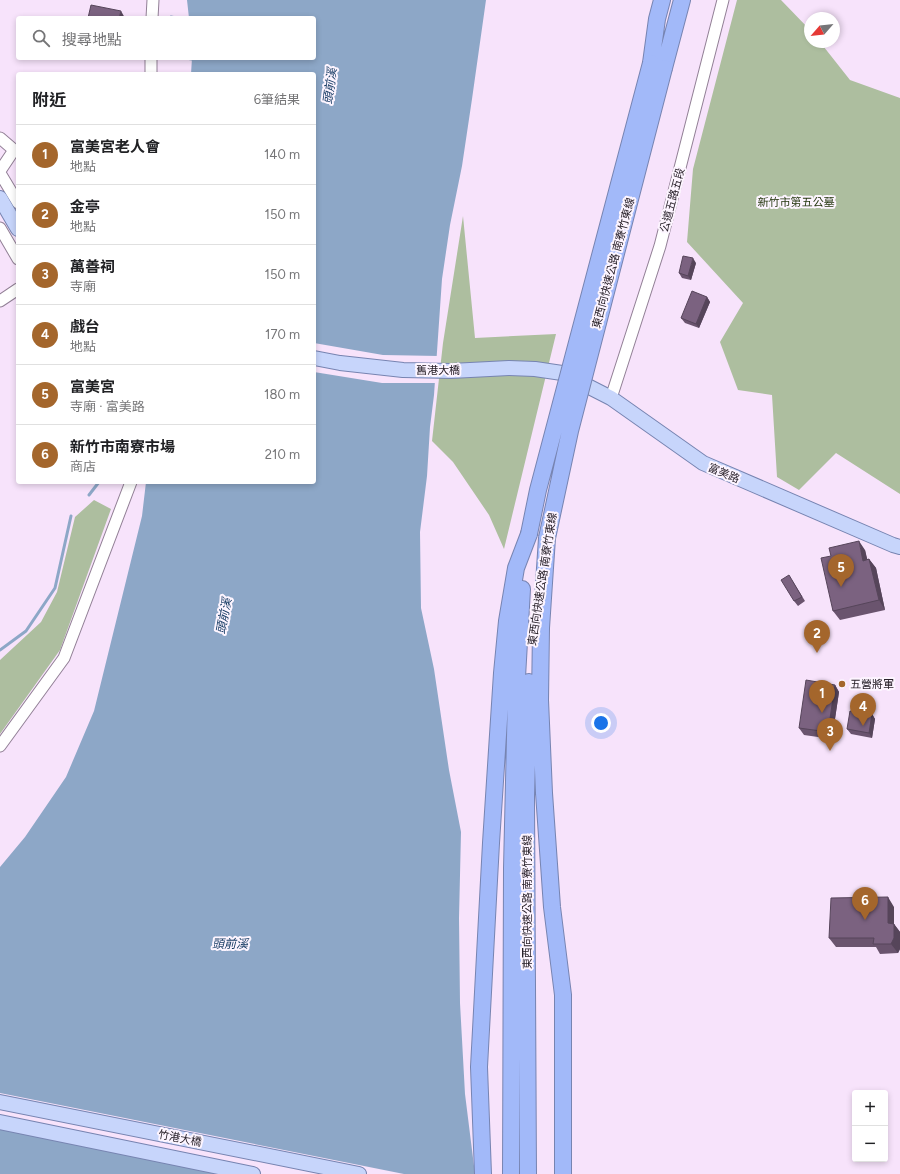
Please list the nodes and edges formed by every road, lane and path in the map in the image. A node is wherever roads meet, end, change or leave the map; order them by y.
1 (153, 0) edge
2 (662, 0) edge
3 (682, 0) edge
4 (723, 0) edge
5 (152, 16) edge
6 (151, 60) edge
7 (657, 66) junction
8 (151, 72) edge
9 (0, 138) edge
10 (0, 172) edge
11 (0, 198) edge
12 (16, 200) edge
13 (16, 226) edge
14 (0, 228) edge
15 (16, 256) edge
16 (16, 290) edge
17 (0, 301) edge
18 (316, 358) edge
19 (562, 373) joint
20 (611, 398) junction
21 (130, 484) edge
22 (529, 534) junction
23 (547, 538) junction
24 (900, 547) edge
25 (0, 746) edge
26 (0, 1102) edge
27 (0, 1122) edge
28 (253, 1174) edge
29 (359, 1174) edge
30 (483, 1174) edge
31 (511, 1174) edge
32 (528, 1174) edge
33 (563, 1174) edge

1 - 5 street
2 - 7 highway, 東西向快速公路 南寮竹東線
3 - 7 highway, 東西向快速公路 南寮竹東線
4 - 20 street, 公道五路五段
6 - 8 street
7 - 22 highway, 東西向快速公路 南寮竹東線, bridge
7 - 23 highway, 東西向快速公路 南寮竹東線, bridge
9 - 10 street
10 - 12 street
11 - 13 main road
14 - 15 street
16 - 17 street
18 - 19 main road, 舊港大橋
19 - 20 main road, 富美路
20 - 24 main road, 富美路
21 - 25 street
22 - 30 highway
22 - 31 highway, 東西向快速公路 南寮竹東線
23 - 32 highway, 東西向快速公路 南寮竹東線
23 - 33 highway
26 - 29 main road, 竹港大橋
27 - 28 main road, 竹港大橋

